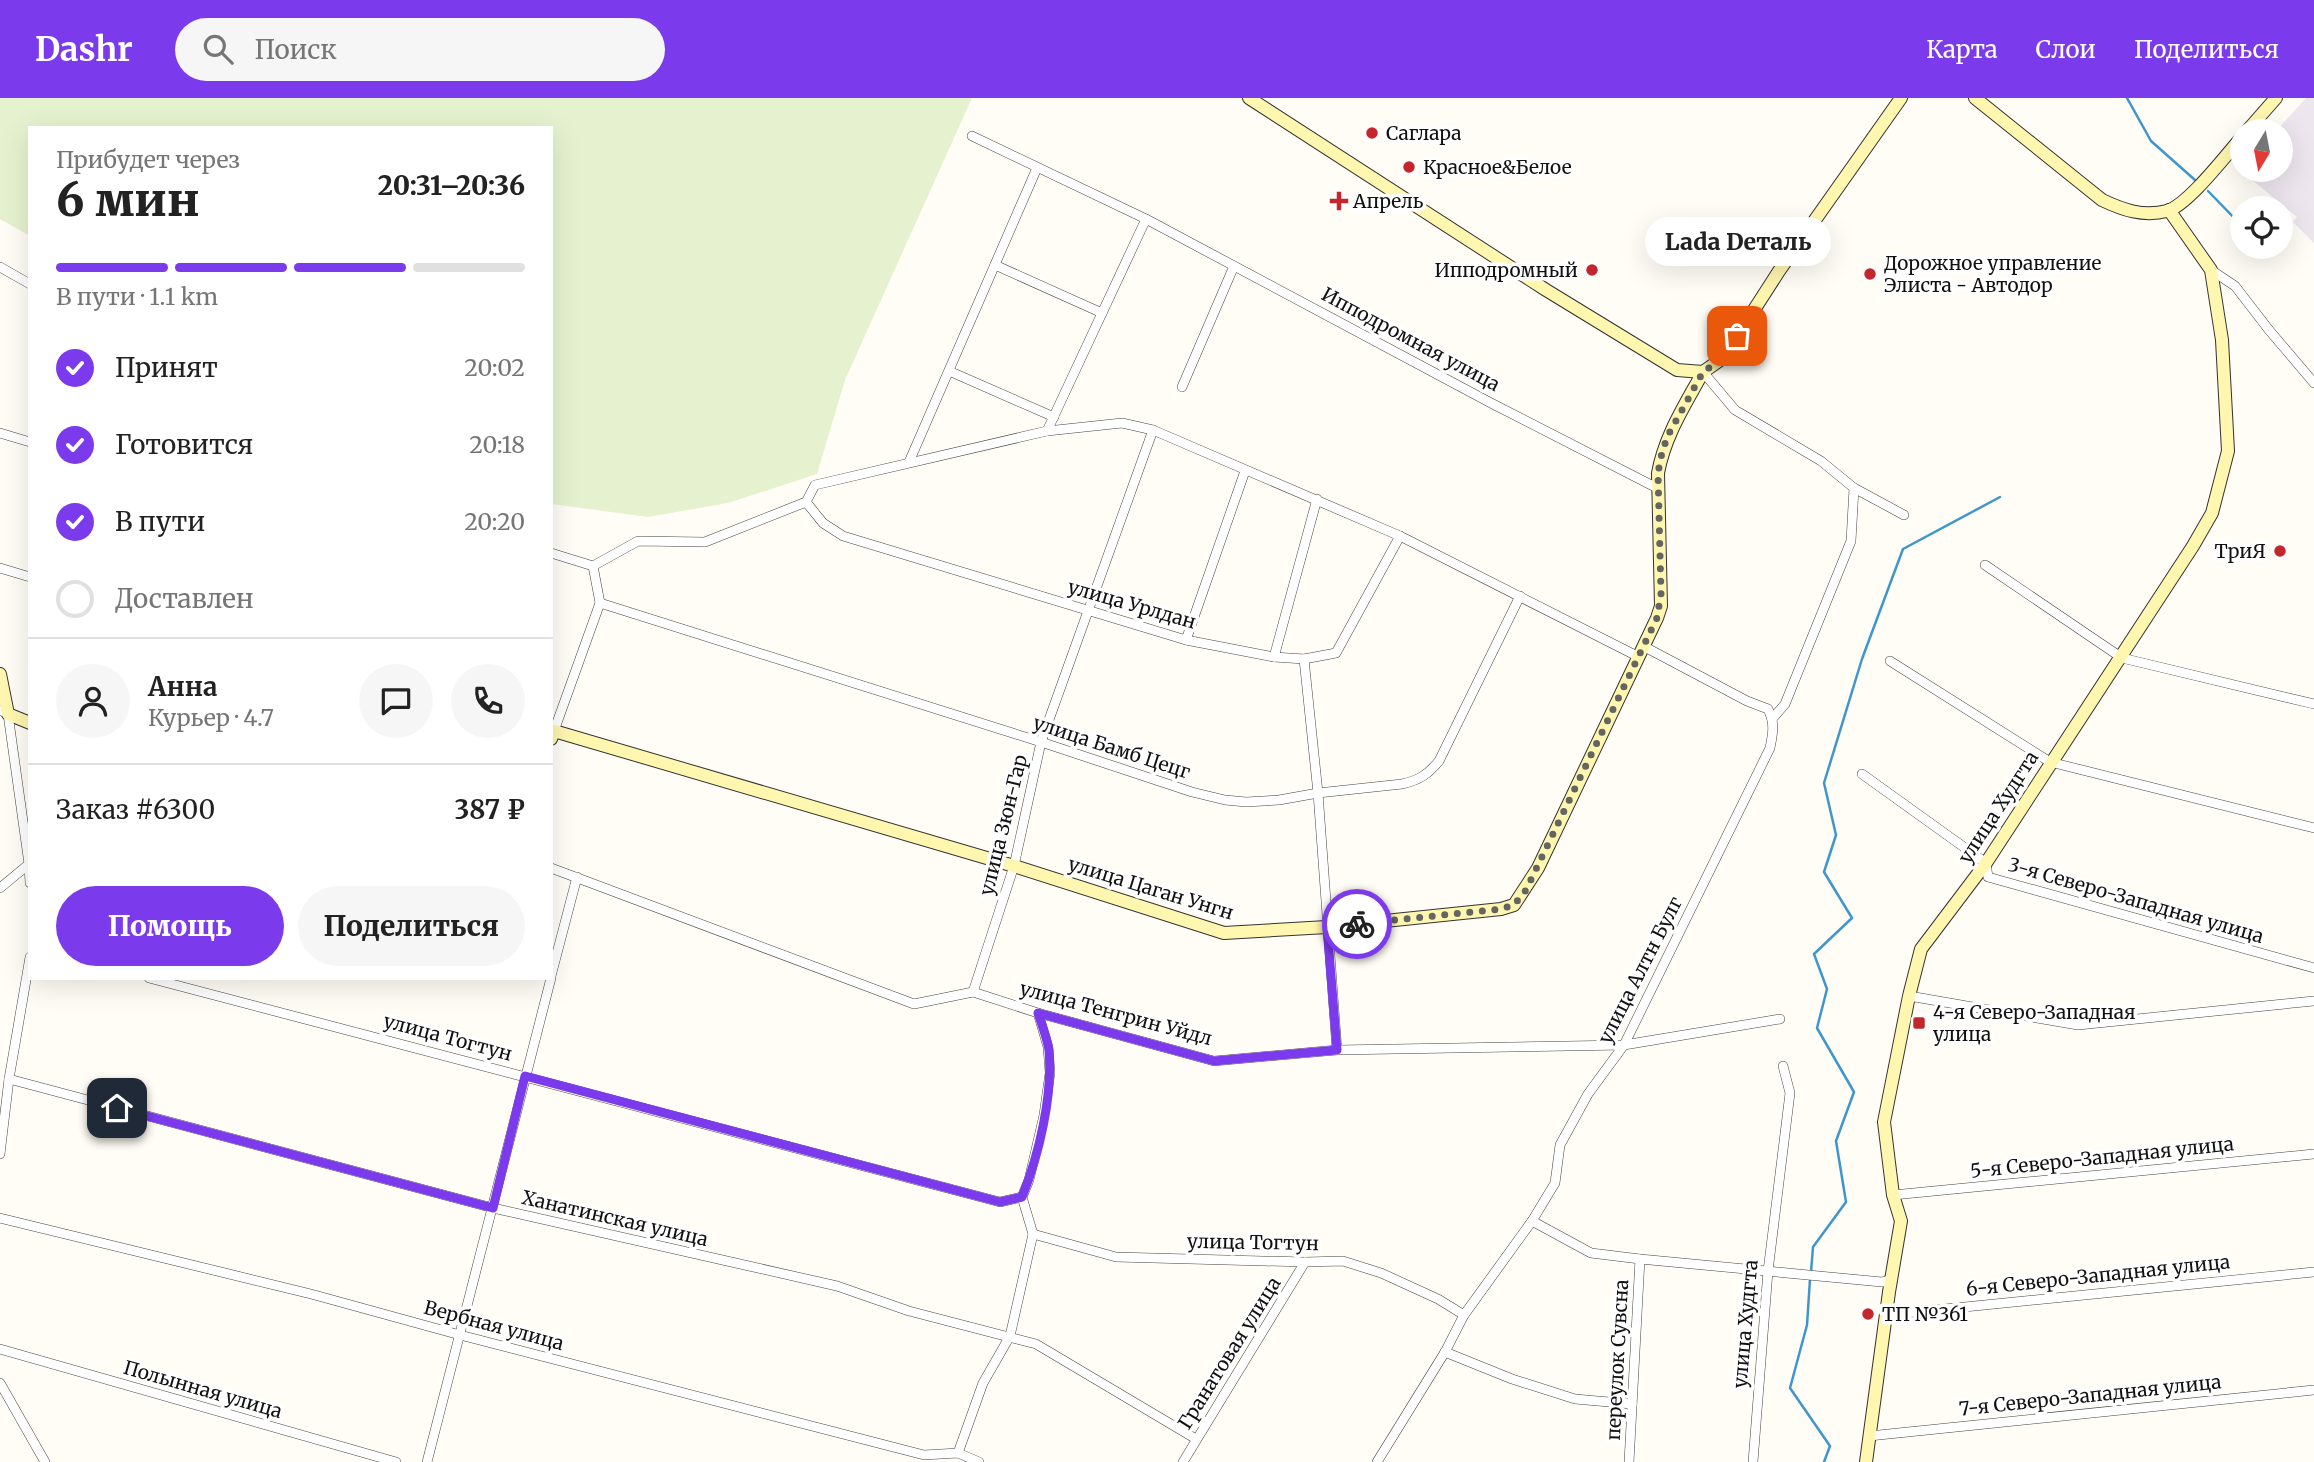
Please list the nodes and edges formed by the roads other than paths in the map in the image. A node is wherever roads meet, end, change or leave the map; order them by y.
1 (1249, 98) edge
2 (1901, 98) edge
3 (1975, 98) edge
4 (2276, 98) edge
5 (2258, 119) edge
6 (972, 136) dead end
7 (2230, 151) edge
8 (1037, 168) junction
9 (2169, 210) junction
10 (1146, 219) junction
11 (995, 265) junction
12 (0, 267) edge
13 (1234, 267) junction
14 (2211, 270) junction
15 (28, 283) edge
16 (1102, 313) junction
17 (949, 371) junction
18 (1703, 372) junction
19 (2314, 383) edge
20 (1182, 387) dead end
21 (1054, 417) junction
22 (1153, 430) junction
23 (1047, 431) junction
24 (0, 433) edge
25 (28, 441) edge
26 (909, 462) junction
27 (1245, 471) junction
28 (1854, 488) junction
29 (1659, 489) junction
30 (1317, 499) junction
31 (806, 502) junction
32 (1904, 514) dead end
33 (1400, 536) junction
34 (553, 555) edge
35 (1985, 565) dead end
36 (593, 566) junction
37 (0, 568) edge
38 (28, 576) edge
39 (1521, 596) junction
40 (600, 603) junction
41 (1088, 610) junction
42 (1186, 640) junction
43 (1640, 651) junction
44 (1274, 657) junction
45 (2122, 658) junction
46 (1304, 659) junction
47 (1890, 661) dead end
48 (0, 674) edge
49 (2314, 704) edge
50 (4, 712) edge
51 (1772, 719) junction
52 (28, 722) edge
53 (553, 735) edge
54 (1041, 742) junction
55 (2050, 762) junction
56 (1862, 774) dead end
57 (1318, 793) junction
58 (2314, 828) edge
59 (28, 858) edge
60 (1986, 863) junction
61 (28, 865) edge
62 (1014, 866) junction
63 (553, 869) edge
64 (577, 877) junction
65 (0, 888) edge
66 (1327, 927) junction
67 (2314, 968) edge
68 (28, 969) edge
69 (553, 969) edge
70 (157, 980) edge
71 (550, 980) edge
72 (972, 992) junction
73 (1909, 996) junction
74 (2314, 1001) edge
75 (1038, 1013) junction
76 (1780, 1018) dead end
77 (1624, 1045) junction
78 (1337, 1050) junction
79 (1783, 1066) dead end
80 (525, 1076) junction
81 (9, 1079) junction
82 (0, 1154) edge
83 (2314, 1154) edge
84 (1893, 1195) junction
85 (1022, 1197) junction
86 (493, 1208) junction
87 (0, 1218) edge
88 (1532, 1221) junction
89 (1033, 1234) junction
90 (1640, 1259) junction
91 (1305, 1262) junction
92 (1768, 1271) junction
93 (2314, 1272) edge
94 (1891, 1280) junction
95 (1885, 1314) junction
96 (1464, 1315) junction
97 (460, 1335) junction
98 (1010, 1336) junction
99 (0, 1349) edge
100 (1445, 1352) junction
101 (0, 1383) edge
102 (2314, 1390) edge
103 (1632, 1404) junction
104 (1869, 1436) junction
105 (1196, 1439) junction
106 (958, 1453) junction
107 (45, 1462) edge
108 (396, 1462) edge
109 (427, 1462) edge
110 (979, 1462) edge
111 (1183, 1462) edge
112 (1377, 1462) edge
113 (1629, 1462) edge
114 (1754, 1462) edge
115 (1866, 1462) edge

1 - 18 street
2 - 18 street
3 - 9 street
4 - 5 street
6 - 8 street, Ипподромная улица
7 - 9 street
8 - 10 street, Ипподромная улица
8 - 11 street
9 - 14 street, улица Худгта
10 - 13 street, Ипподромная улица
10 - 16 street
11 - 16 street
11 - 17 street
12 - 15 street
13 - 20 street
13 - 29 street, Ипподромная улица
14 - 19 street
14 - 45 street, улица Худгта
16 - 21 street
17 - 21 street
17 - 26 street
18 - 28 street
18 - 29 street, улица Цаган Унгн
21 - 23 street
22 - 23 street
22 - 27 street
22 - 41 street, улица Зюн-Гар
23 - 26 street
24 - 25 street
26 - 31 street
27 - 30 street
27 - 42 street
28 - 32 street
28 - 51 street
29 - 43 street, улица Цаган Унгн
30 - 33 street
30 - 44 street
31 - 36 street
31 - 41 street, улица Урлдан
33 - 39 street
33 - 46 street, улица Урлдан
34 - 36 street
35 - 45 street
36 - 40 street
37 - 38 street
39 - 43 street
39 - 57 street, улица Бамб Цецг
40 - 53 street
40 - 54 street, улица Бамб Цецг
41 - 42 street, улица Урлдан
41 - 54 street, улица Зюн-Гар
42 - 44 street, улица Урлдан
43 - 51 street
43 - 66 street, улица Цаган Унгн
44 - 46 street, улица Урлдан
45 - 49 street
45 - 55 street, улица Худгта
46 - 57 street
47 - 55 street
48 - 50 street
50 - 52 street
50 - 59 street
51 - 77 street, улица Алтн Булг
53 - 62 street, улица Цаган Унгн
54 - 57 street, улица Бамб Цецг
54 - 62 street, улица Зюн-Гар
55 - 58 street
55 - 60 street, улица Худгта
56 - 60 street, 3-я Северо-Западная улица
57 - 66 street
60 - 67 street, 3-я Северо-Западная улица
60 - 73 street, улица Худгта
61 - 65 street
62 - 66 street, улица Цаган Унгн
62 - 72 street, улица Зюн-Гар
63 - 64 street, улица Тенгрин Уйдл
64 - 69 street
64 - 72 street, улица Тенгрин Уйдл
66 - 78 street
68 - 81 street
70 - 80 street, улица Тогтун
71 - 80 street
72 - 75 street, улица Тенгрин Уйдл
73 - 74 street
73 - 84 street, улица Худгта
75 - 78 street, улица Тенгрин Уйдл
75 - 85 street
76 - 77 street, улица Тенгрин Уйдл
77 - 78 street, улица Тенгрин Уйдл
77 - 88 street, улица Алтн Булг
79 - 92 street, улица Худгта
80 - 85 street, улица Тогтун
80 - 86 street
81 - 82 street
81 - 86 street, Ханатинская улица
83 - 84 street, 5-я Северо-Западная улица
84 - 94 street, улица Худгта
85 - 89 street
86 - 97 street
86 - 98 street, Ханатинская улица
87 - 97 street, Вербная улица
88 - 90 street
88 - 96 street, улица Алтн Булг
89 - 91 street, улица Тогтун
89 - 98 street
90 - 92 street
90 - 103 street, переулок Сувсна
91 - 96 street, улица Тогтун
91 - 105 street, Гранатовая улица
92 - 94 street
92 - 114 street, улица Худгта
93 - 95 street, 6-я Северо-Западная улица
94 - 95 street, улица Худгта
95 - 104 street, улица Худгта
96 - 100 street, улица Алтн Булг
97 - 106 street, Вербная улица
97 - 109 street
98 - 105 street, Ханатинская улица
98 - 106 street
99 - 108 street, Полынная улица
100 - 103 street
100 - 112 street, улица Алтн Булг
101 - 107 street
102 - 104 street, 7-я Северо-Западная улица
103 - 113 street, переулок Сувсна
104 - 115 street, улица Худгта
105 - 111 street, Гранатовая улица
106 - 110 street, Вербная улица

